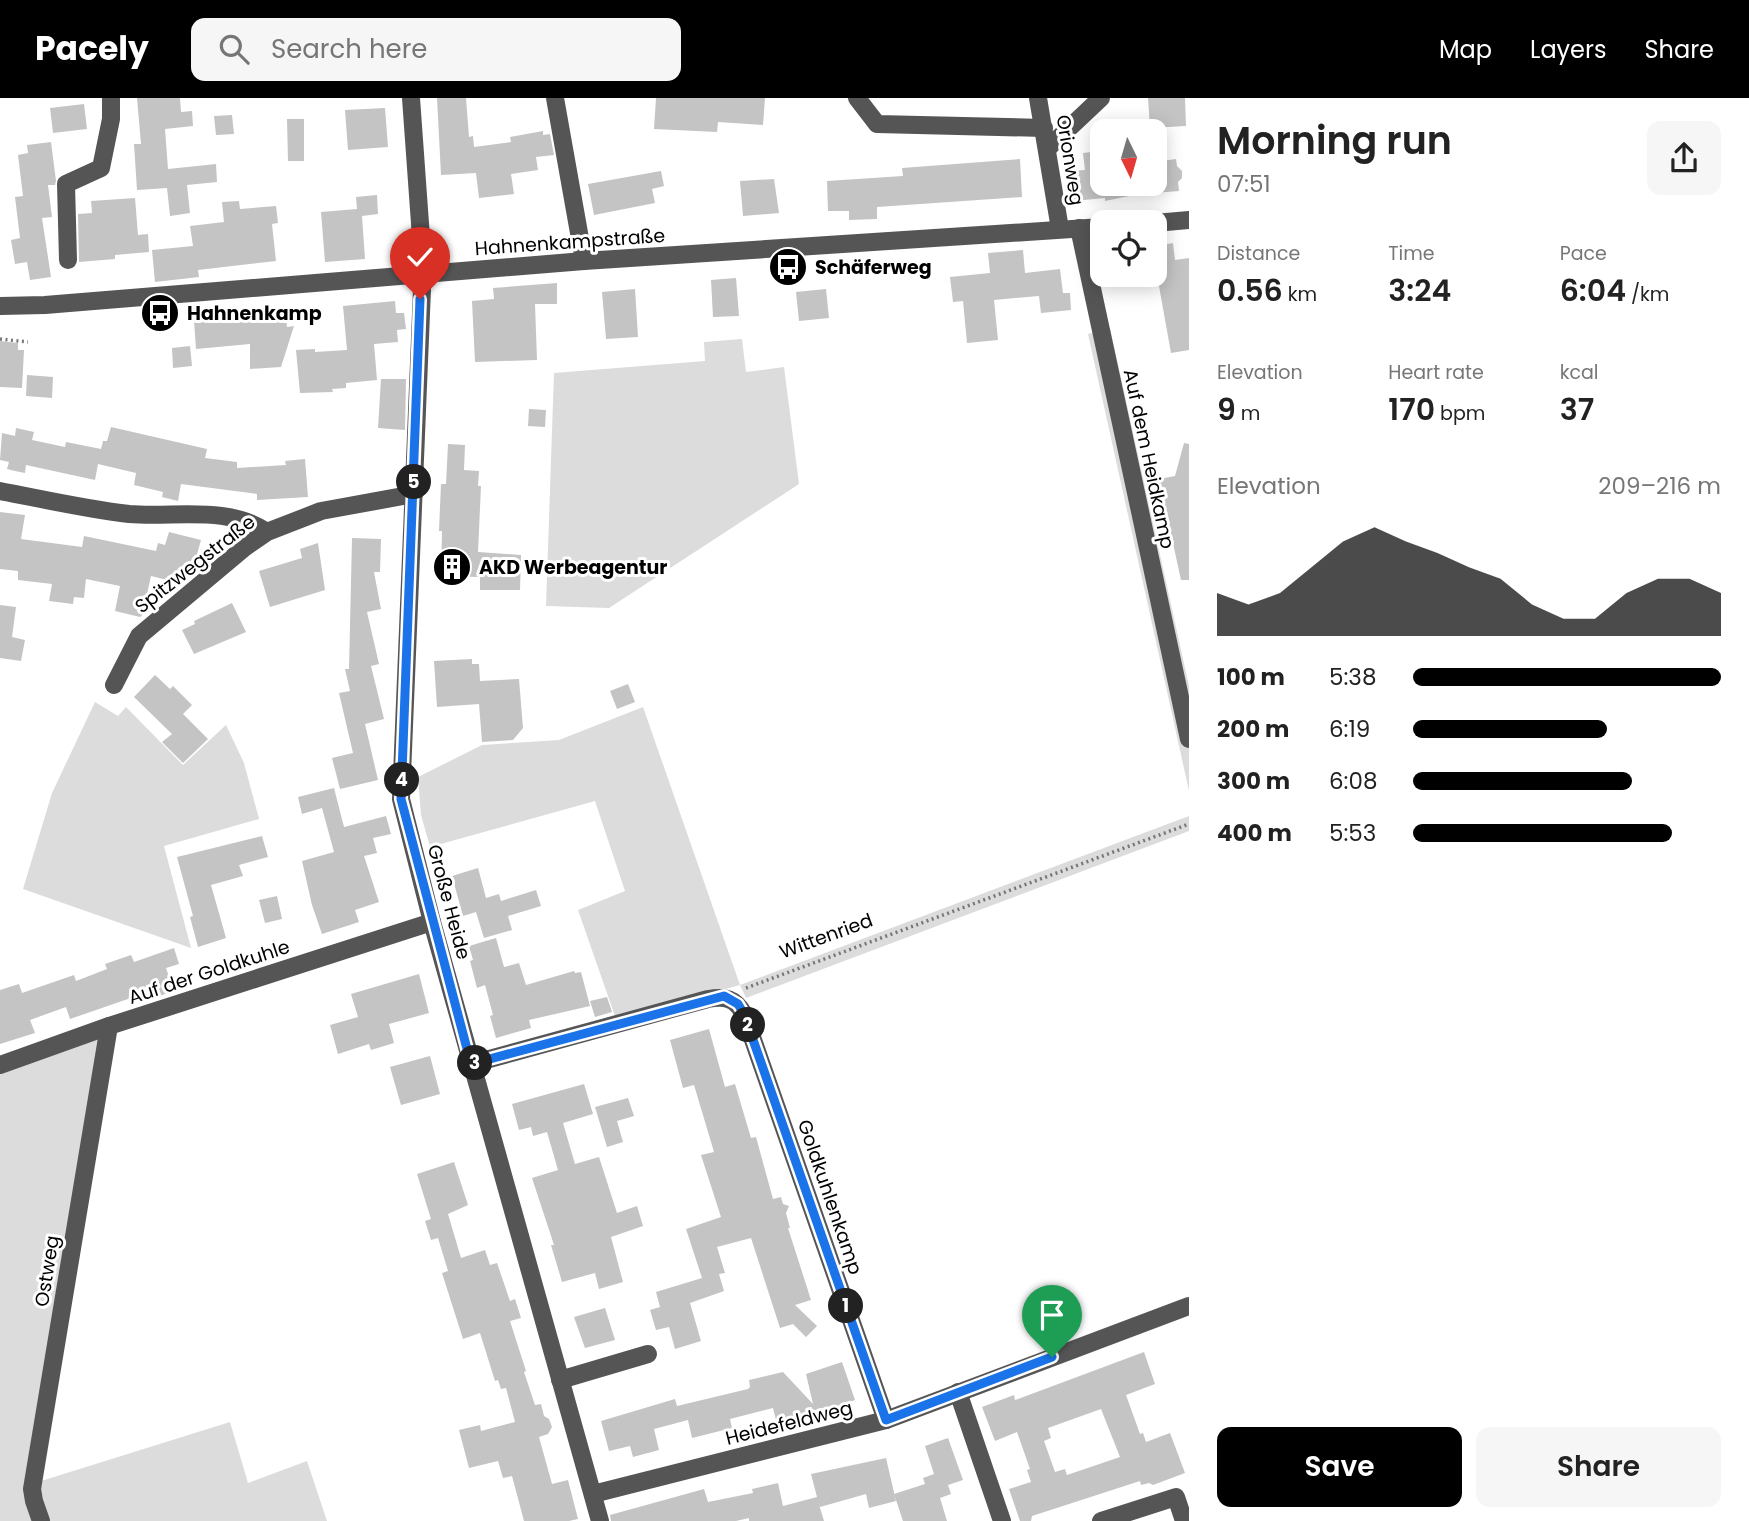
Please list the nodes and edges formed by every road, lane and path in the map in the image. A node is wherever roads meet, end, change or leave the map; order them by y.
1 (111, 98) edge
2 (411, 98) edge
3 (555, 98) edge
4 (857, 98) edge
5 (1038, 98) edge
6 (1101, 98) edge
7 (1044, 128) junction
8 (1048, 148) junction
9 (1189, 220) edge
10 (1167, 222) edge
11 (1079, 228) junction
12 (1090, 228) edge
13 (1060, 229) junction
14 (68, 260) dead end
15 (583, 261) junction
16 (422, 275) junction
17 (0, 306) edge
18 (1, 340) edge
19 (28, 342) dead end
20 (0, 491) edge
21 (414, 494) junction
22 (267, 532) junction
23 (114, 685) dead end
24 (1186, 716) edge
25 (1189, 739) edge
26 (1189, 824) edge
27 (432, 922) junction
28 (724, 996) junction
29 (109, 1026) junction
30 (471, 1064) junction
31 (0, 1065) edge
32 (1189, 1306) edge
33 (648, 1354) dead end
34 (560, 1380) junction
35 (958, 1392) junction
36 (886, 1420) junction
37 (593, 1494) junction
38 (41, 1521) edge
39 (600, 1521) edge
40 (1002, 1521) edge
41 (1101, 1521) edge
42 (1184, 1521) edge

1 - 14 street
2 - 16 street, Große Heide
3 - 15 street
4 - 7 street
5 - 7 street, Orionweg
6 - 8 street
7 - 8 street, Orionweg
8 - 13 street, Orionweg
9 - 10 street
11 - 12 street, Hahnenkampstraße
11 - 13 street, Hahnenkampstraße
11 - 24 street, Auf dem Heidkamp
13 - 15 street, Hahnenkampstraße
15 - 16 street, Hahnenkampstraße
16 - 17 street, Hahnenkampstraße
16 - 21 street, Große Heide
18 - 19 path
20 - 22 street
21 - 22 street, Spitzwegstraße
21 - 27 street, Große Heide
22 - 23 street, Spitzwegstraße
24 - 25 street, Auf dem Heidkamp
26 - 28 path, Wittenried
27 - 29 street, Auf der Goldkuhle
27 - 30 street, Große Heide
28 - 30 street
28 - 36 street, Goldkuhlenkamp
29 - 31 street, Auf der Goldkuhle
29 - 38 street, Ostweg
30 - 34 street, Große Heide
32 - 35 street, Heidefeldweg
33 - 34 street
34 - 37 street, Große Heide
35 - 36 street, Heidefeldweg
35 - 40 street
36 - 37 street, Heidefeldweg
37 - 39 street, Große Heide
41 - 42 street

